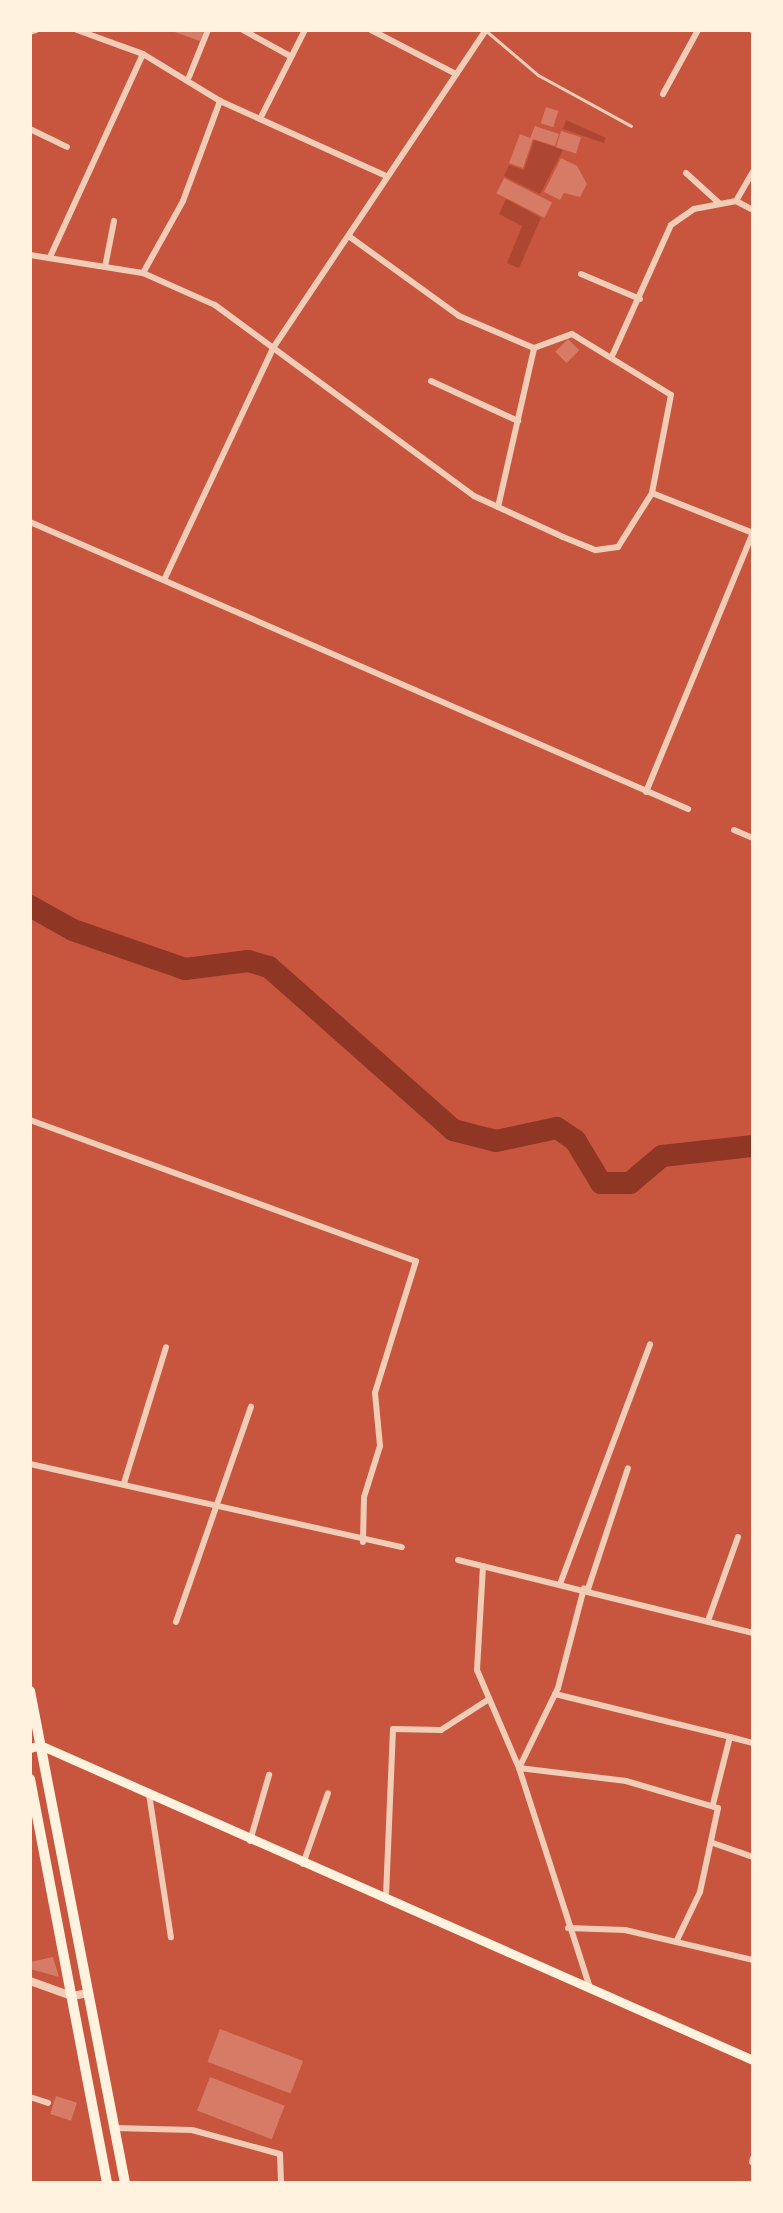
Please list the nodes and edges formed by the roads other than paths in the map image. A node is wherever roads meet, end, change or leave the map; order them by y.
1 (36, 30) edge
2 (77, 30) edge
3 (208, 30) edge
4 (243, 30) edge
5 (305, 30) edge
6 (371, 30) edge
7 (486, 30) edge
8 (698, 30) edge
9 (30, 32) edge
10 (143, 54) junction
11 (290, 56) junction
12 (456, 74) junction
13 (189, 77) junction
14 (663, 94) dead end
15 (220, 101) junction
16 (262, 115) junction
17 (631, 126) dead end
18 (30, 129) edge
19 (67, 147) dead end
20 (753, 172) edge
21 (686, 173) dead end
22 (384, 175) junction
23 (736, 201) junction
24 (719, 203) junction
25 (753, 210) edge
26 (114, 221) dead end
27 (350, 237) junction
28 (30, 255) edge
29 (50, 257) junction
30 (105, 267) junction
31 (143, 273) junction
32 (581, 274) dead end
33 (640, 299) junction
34 (273, 348) junction
35 (534, 348) junction
36 (613, 354) junction
37 (431, 381) dead end
38 (518, 421) junction
39 (652, 493) junction
40 (498, 507) junction
41 (30, 522) edge
42 (753, 533) edge
43 (164, 580) junction
44 (646, 792) junction
45 (688, 809) dead end
46 (734, 830) dead end
47 (753, 838) edge
48 (30, 1120) edge
49 (650, 1344) dead end
50 (166, 1347) dead end
51 (251, 1407) dead end
52 (30, 1464) edge
53 (628, 1468) dead end
54 (124, 1483) junction
55 (219, 1504) junction
56 (738, 1537) dead end
57 (363, 1542) junction
58 (402, 1547) dead end
59 (458, 1560) dead end
60 (483, 1566) junction
61 (560, 1584) junction
62 (586, 1589) junction
63 (709, 1618) junction
64 (176, 1622) dead end
65 (753, 1633) edge
66 (30, 1691) edge
67 (555, 1694) junction
68 (486, 1701) junction
69 (730, 1737) junction
70 (753, 1743) edge
71 (35, 1746) edge
72 (519, 1768) junction
73 (269, 1775) dead end
74 (30, 1779) edge
75 (328, 1793) dead end
76 (149, 1794) junction
77 (713, 1804) junction
78 (250, 1841) junction
79 (713, 1843) junction
80 (753, 1857) edge
81 (303, 1864) junction
82 (386, 1896) junction
83 (568, 1928) junction
84 (171, 1937) dead end
85 (676, 1942) junction
86 (753, 1958) edge
87 (30, 1981) edge
88 (589, 1985) junction
89 (89, 1993) junction
90 (72, 1996) junction
91 (753, 2060) edge
92 (30, 2097) edge
93 (48, 2103) dead end
94 (114, 2128) junction
95 (107, 2183) edge
96 (125, 2183) edge
97 (281, 2183) edge

1 - 9 street
2 - 10 street
3 - 13 street
4 - 11 street
5 - 11 street
6 - 12 street
7 - 12 street
7 - 17 lane
8 - 14 street
10 - 13 street
10 - 29 street
11 - 16 street
12 - 22 street
13 - 15 street
15 - 16 street
15 - 31 street
16 - 22 street
18 - 19 street
20 - 23 street
21 - 24 street
22 - 27 street
23 - 24 street
23 - 25 street
24 - 33 street
26 - 30 street
27 - 34 street
27 - 35 street
28 - 29 street
29 - 30 street
30 - 31 street
31 - 34 street
32 - 33 street
33 - 36 street
34 - 40 street
34 - 43 street
35 - 36 street
35 - 38 street
36 - 39 street
37 - 38 street
38 - 40 street
39 - 40 street
39 - 42 street
41 - 43 street
42 - 44 street
43 - 44 street
44 - 45 street
46 - 47 street
48 - 57 street
49 - 61 street
50 - 54 street
51 - 55 street
52 - 54 street
53 - 62 street
54 - 55 street
55 - 57 street
55 - 64 street
56 - 63 street
57 - 58 street
59 - 60 street
60 - 61 street
60 - 68 street
61 - 62 street
62 - 63 street
62 - 67 street
63 - 65 street
66 - 71 highway
67 - 69 street
67 - 72 street
68 - 72 street
68 - 82 street
69 - 70 street
69 - 77 street
71 - 76 main road
71 - 89 highway
72 - 77 street
72 - 83 street
73 - 78 street
74 - 90 highway
75 - 81 street
76 - 78 main road
76 - 84 street
77 - 79 street
78 - 81 main road
79 - 80 street
79 - 85 street
81 - 82 main road
82 - 88 main road
83 - 85 street
83 - 88 street
85 - 86 street
87 - 90 street
88 - 91 main road
89 - 90 street
89 - 94 highway
90 - 95 highway
92 - 93 street
94 - 96 highway
94 - 97 street

